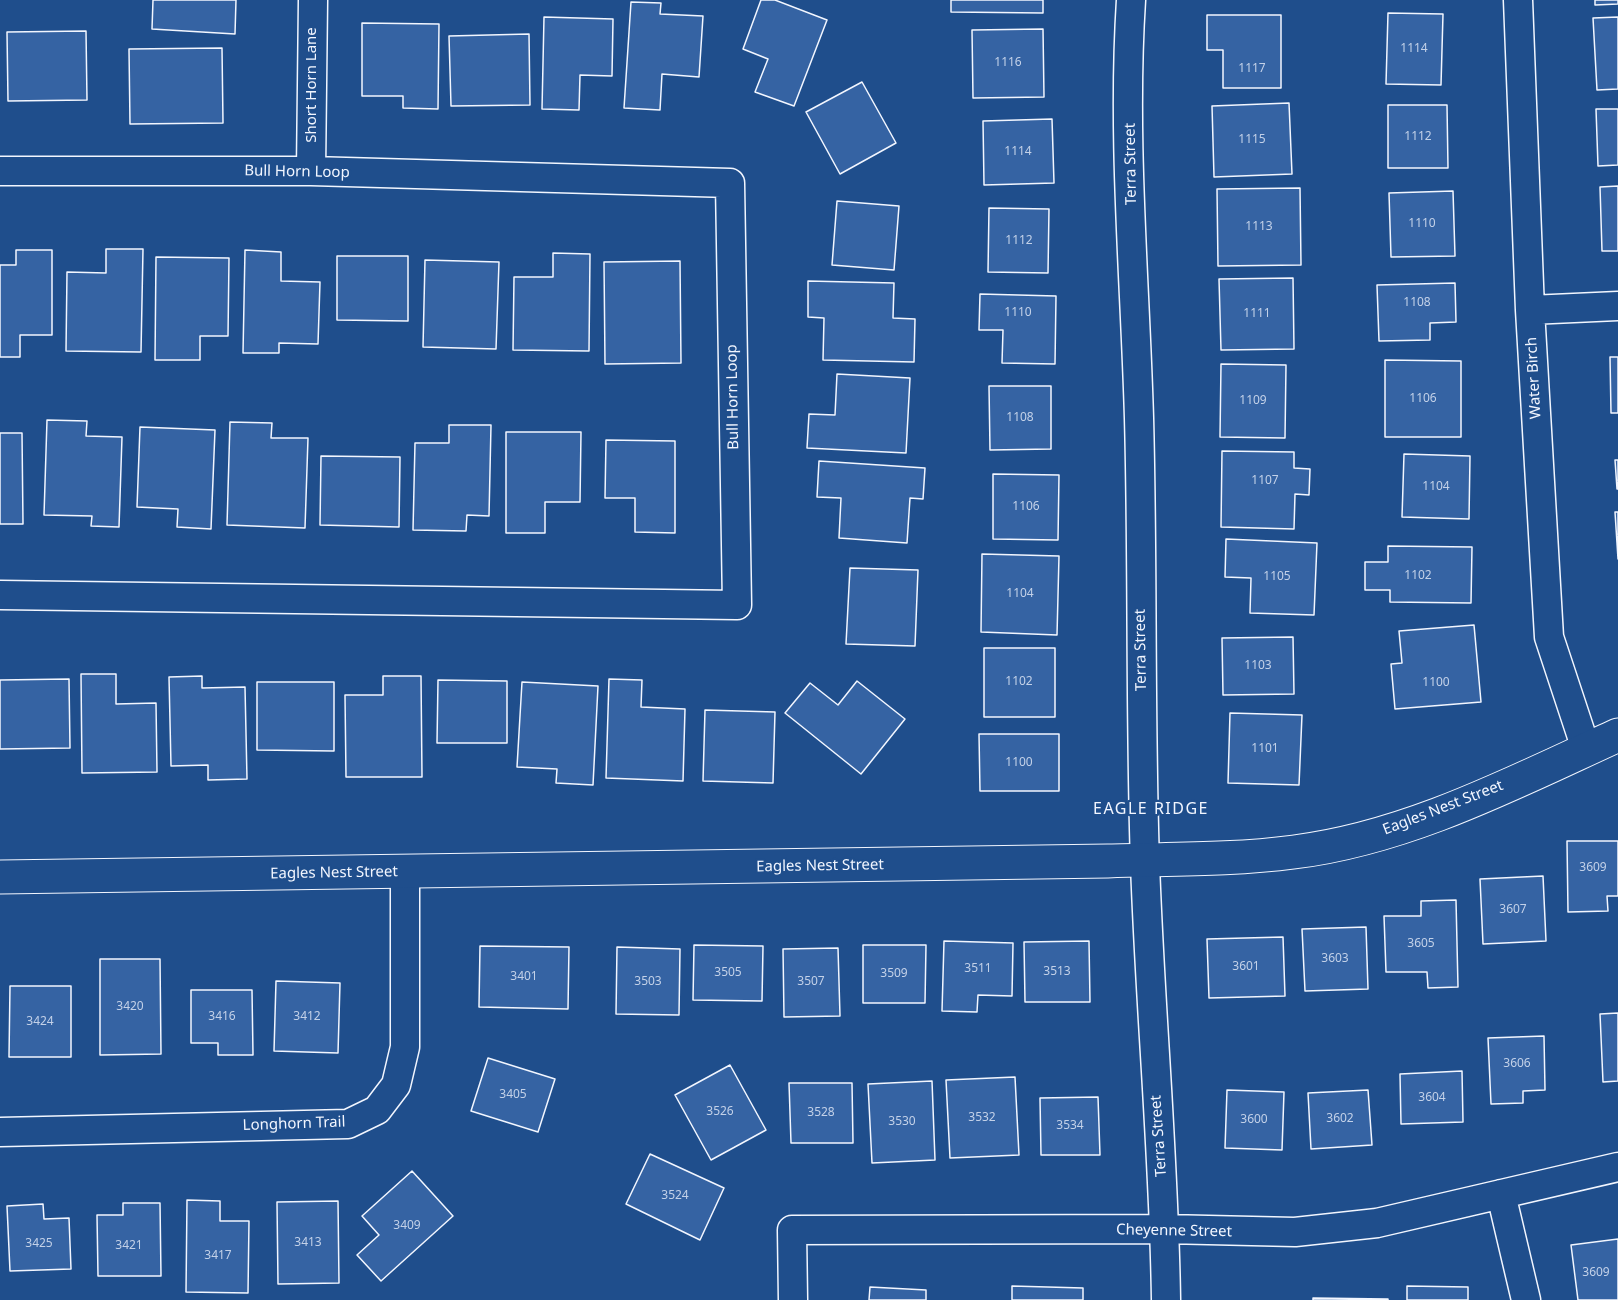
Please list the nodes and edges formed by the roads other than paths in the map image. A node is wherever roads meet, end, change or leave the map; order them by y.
1 (313, 0) edge
2 (1131, 0) edge
3 (1518, 0) edge
4 (0, 171) edge
5 (311, 171) junction
6 (1618, 306) edge
7 (1530, 310) junction
8 (0, 595) edge
9 (1618, 735) edge
10 (1586, 749) junction
11 (1145, 860) junction
12 (405, 873) junction
13 (0, 877) edge
14 (0, 1132) edge
15 (1618, 1167) edge
16 (1501, 1194) junction
17 (1166, 1229) junction
18 (793, 1300) edge
19 (1166, 1300) edge
20 (1526, 1300) edge

1 - 5 street, Short Horn Lane
2 - 11 street, Terra Street
3 - 7 street, Water Birch
4 - 5 street, Bull Horn Loop
5 - 8 street, Bull Horn Loop
6 - 7 street
7 - 10 street, Water Birch
9 - 10 street, Eagles Nest Street
10 - 11 street, Eagles Nest Street
11 - 12 street, Eagles Nest Street
11 - 17 street, Terra Street
12 - 13 street, Eagles Nest Street
12 - 14 street, Longhorn Trail
15 - 16 street, Cheyenne Street
16 - 17 street, Cheyenne Street
16 - 20 street
17 - 18 street, Cheyenne Street
17 - 19 street, Terra Street

